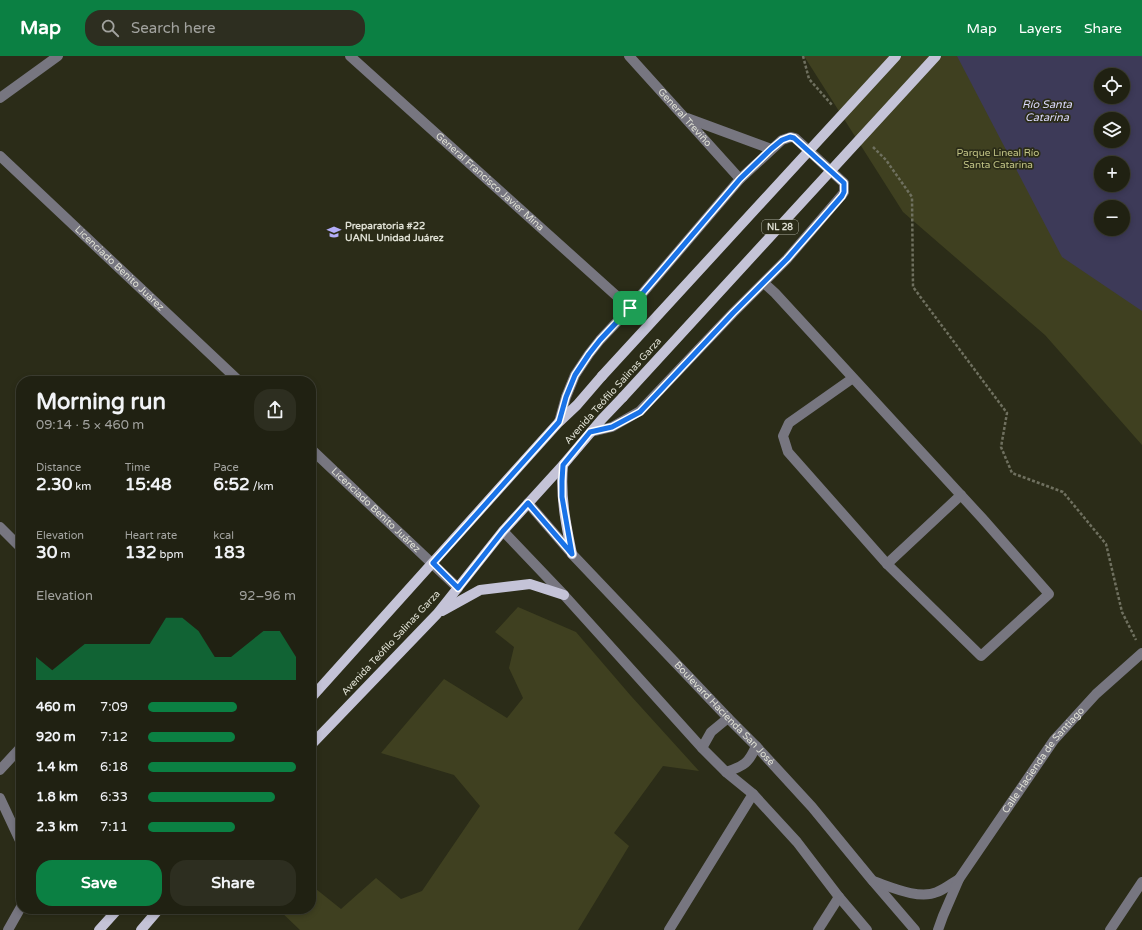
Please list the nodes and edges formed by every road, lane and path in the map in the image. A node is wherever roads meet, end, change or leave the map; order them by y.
1 (58, 56) edge
2 (350, 56) edge
3 (629, 56) edge
4 (804, 56) edge
5 (896, 56) edge
6 (936, 56) edge
7 (0, 98) edge
8 (833, 106) dead end
9 (684, 118) junction
10 (870, 144) dead end
11 (771, 149) junction
12 (0, 156) edge
13 (740, 179) junction
14 (764, 283) junction
15 (630, 308) junction
16 (234, 376) edge
17 (852, 378) junction
18 (559, 422) junction
19 (590, 432) junction
20 (316, 453) edge
21 (563, 465) junction
22 (961, 495) junction
23 (528, 503) junction
24 (0, 526) edge
25 (503, 531) junction
26 (16, 543) edge
27 (572, 554) junction
28 (433, 563) junction
29 (887, 564) junction
30 (458, 588) junction
31 (564, 595) junction
32 (437, 614) junction
33 (1140, 649) edge
34 (316, 692) edge
35 (728, 718) junction
36 (316, 740) edge
37 (756, 746) junction
38 (702, 748) junction
39 (16, 752) edge
40 (0, 770) edge
41 (726, 772) junction
42 (753, 794) junction
43 (0, 798) edge
44 (16, 832) edge
45 (959, 879) junction
46 (872, 880) junction
47 (1142, 882) edge
48 (839, 897) junction
49 (17, 914) edge
50 (113, 914) edge
51 (155, 914) edge
52 (8, 930) edge
53 (99, 930) edge
54 (141, 930) edge
55 (669, 930) edge
56 (818, 930) edge
57 (867, 930) edge
58 (915, 930) edge
59 (938, 930) edge
60 (1110, 930) edge

1 - 7 street
2 - 15 street, General Francisco Javier Mina
3 - 9 street, General Treviño
4 - 8 path
5 - 18 main road, Avenida Teófilo Salinas Garza / NL 28, bridge
6 - 19 main road, Avenida Teófilo Salinas Garza / NL 28, bridge
9 - 11 street
9 - 13 street, General Treviño
10 - 33 path
11 - 13 street
11 - 14 street
12 - 16 street, Licenciado Benito Juárez
13 - 15 street
14 - 17 street
14 - 19 street
15 - 18 street
17 - 22 street
17 - 29 street
18 - 28 main road, Avenida Teófilo Salinas Garza / NL 28
19 - 21 main road, Avenida Teófilo Salinas Garza / NL 28
20 - 28 street, Licenciado Benito Juárez
21 - 23 main road, Avenida Teófilo Salinas Garza / NL 28
21 - 27 main road
22 - 29 street
22 - 29 street
23 - 25 main road, Avenida Teófilo Salinas Garza / NL 28
23 - 27 street, Boulevard Hacienda San José
24 - 26 street
25 - 30 main road, Avenida Teófilo Salinas Garza / NL 28
25 - 31 street
27 - 35 street, Boulevard Hacienda San José
28 - 30 street, Licenciado Benito Juárez
28 - 34 main road, Avenida Teófilo Salinas Garza / NL 28
30 - 32 main road, Avenida Teófilo Salinas Garza / NL 28
31 - 32 main road
31 - 38 street
32 - 36 main road, Avenida Teófilo Salinas Garza / NL 28
33 - 45 street, Calle Hacienda de Santiago
35 - 37 street, Boulevard Hacienda San José
35 - 38 street
37 - 41 street
37 - 46 street, Boulevard Hacienda San José
38 - 41 street
39 - 40 street
41 - 42 street
42 - 48 street
42 - 55 street
43 - 44 street
45 - 46 street, Calle Hacienda de Santiago
45 - 59 street, Calle Hacienda de Santiago
46 - 58 street, Boulevard Hacienda San José
47 - 60 street
48 - 56 street
48 - 57 street
49 - 52 street
50 - 53 main road
51 - 54 main road

